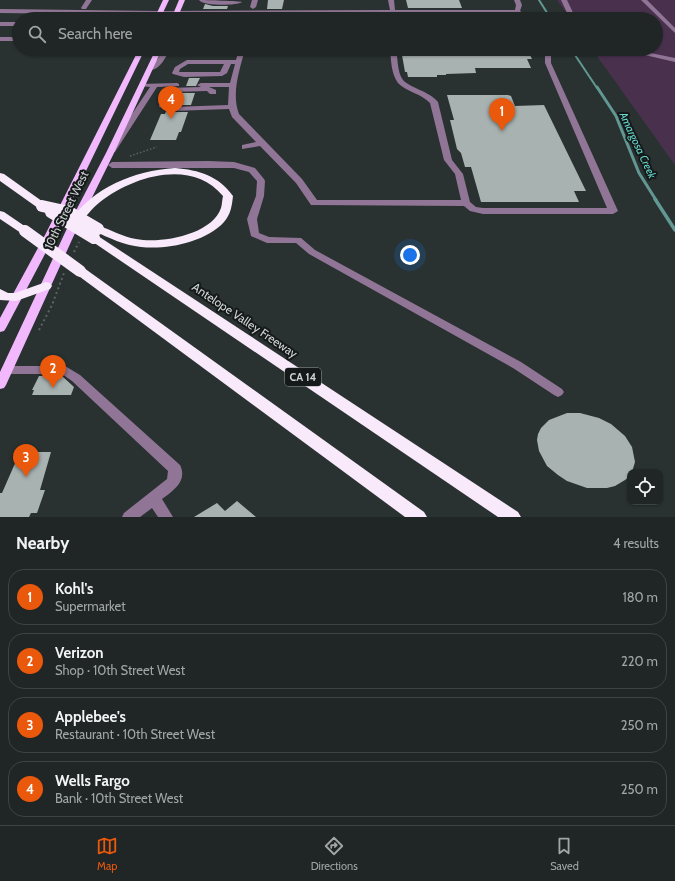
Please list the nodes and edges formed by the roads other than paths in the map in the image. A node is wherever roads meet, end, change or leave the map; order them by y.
1 (89, 0) edge
2 (166, 0) edge
3 (182, 0) edge
4 (202, 0) edge
5 (255, 0) edge
6 (391, 0) edge
7 (517, 0) edge
8 (564, 0) edge
9 (644, 0) edge
10 (239, 2) dead end
11 (84, 8) junction
12 (161, 10) junction
13 (178, 10) junction
14 (315, 10) joint
15 (0, 11) edge
16 (28, 11) junction
17 (393, 11) junction
18 (227, 12) edge
19 (251, 12) edge
20 (272, 12) edge
21 (516, 12) joint
22 (570, 12) edge
23 (656, 12) edge
24 (663, 19) edge
25 (0, 24) edge
26 (12, 24) edge
27 (675, 31) edge
28 (0, 39) edge
29 (12, 39) edge
30 (138, 56) edge
31 (156, 56) edge
32 (163, 56) edge
33 (240, 56) edge
34 (394, 56) edge
35 (548, 56) edge
36 (650, 56) edge
37 (675, 60) edge
38 (228, 62) junction
39 (239, 62) junction
40 (150, 69) junction
41 (125, 82) junction
42 (143, 82) junction
43 (234, 82) junction
44 (155, 85) junction
45 (213, 92) dead end
46 (231, 107) junction
47 (261, 143) junction
48 (245, 147) dead end
49 (110, 153) junction
50 (112, 165) dead end
51 (0, 176) edge
52 (466, 203) junction
53 (0, 214) edge
54 (75, 222) junction
55 (92, 233) junction
56 (46, 286) junction
57 (0, 293) edge
58 (16, 297) junction
59 (0, 328) edge
60 (7, 370) junction
61 (0, 385) edge
62 (558, 392) dead end
63 (153, 498) junction
64 (129, 517) edge
65 (166, 517) edge
66 (418, 517) edge
67 (512, 517) edge

1 - 11 street
2 - 12 main road
3 - 13 main road
4 - 10 street
5 - 19 street
6 - 17 street
7 - 21 street
8 - 22 street
9 - 23 street
11 - 12 street
11 - 16 street
12 - 13 street
12 - 16 street
13 - 18 street
14 - 17 street
14 - 20 street
15 - 16 street
17 - 21 street
24 - 27 street
25 - 26 street
28 - 29 street
30 - 41 main road, 10th Street West
31 - 40 main road, 10th Street West
32 - 40 street
33 - 39 street
34 - 52 street
35 - 52 street
36 - 37 street
38 - 38 street
38 - 39 street
39 - 43 street
40 - 42 main road, 10th Street West
41 - 42 main road
41 - 58 main road, 10th Street West
42 - 43 street
42 - 44 street
42 - 49 main road, 10th Street West
43 - 44 street
43 - 46 street
44 - 49 street
45 - 46 street
46 - 47 street
47 - 48 street
47 - 52 street
49 - 54 main road, 10th Street West
50 - 62 street
51 - 55 highway, Antelope Valley Freeway / CA 14, bridge
53 - 66 highway, bridge
54 - 55 highway
54 - 56 main road, 10th Street West
55 - 67 highway, Antelope Valley Freeway / CA 14
56 - 58 highway
56 - 60 main road, 10th Street West
57 - 58 highway
58 - 59 main road, 10th Street West
60 - 61 main road, 10th Street West
60 - 63 street
63 - 64 street
63 - 65 street

